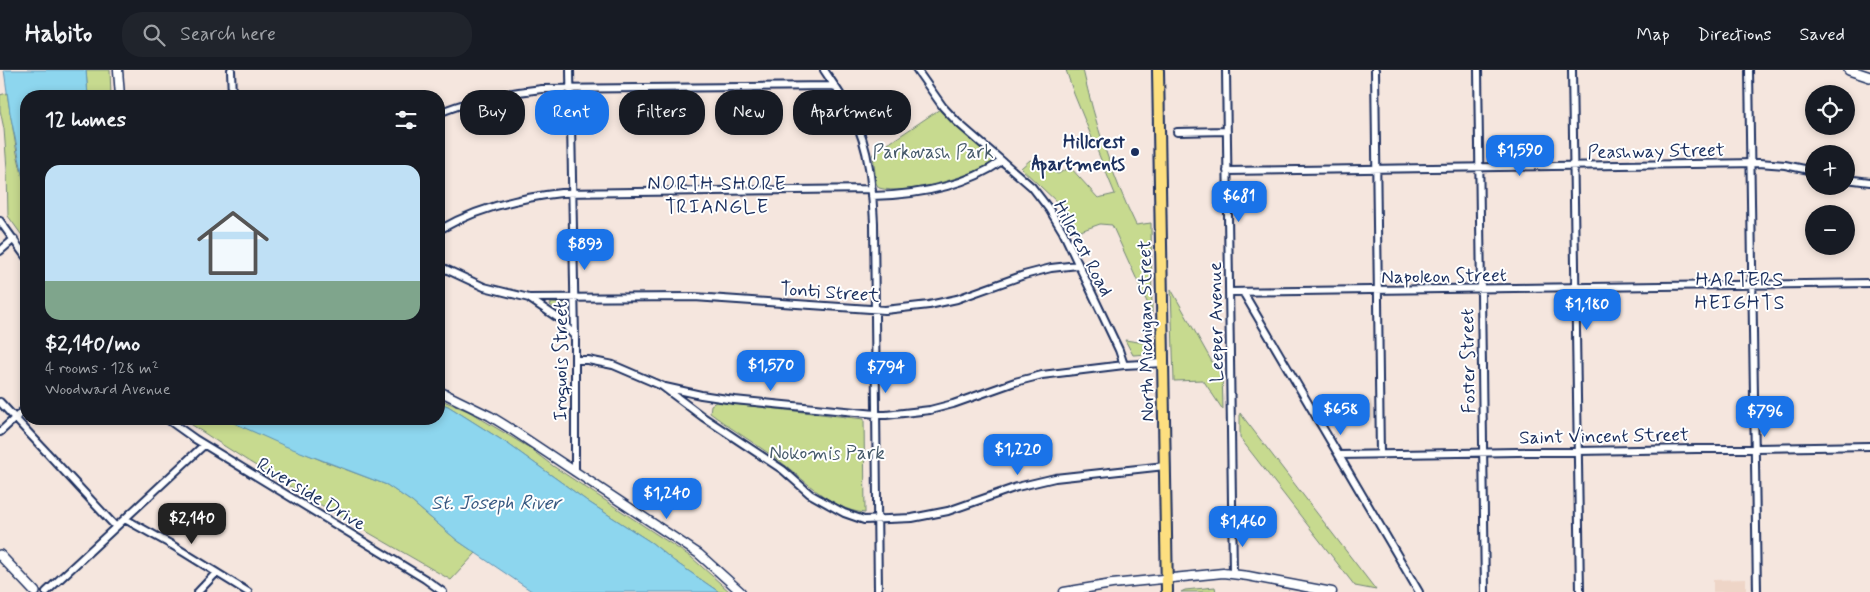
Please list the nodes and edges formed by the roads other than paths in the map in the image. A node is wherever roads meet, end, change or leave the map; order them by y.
1 (118, 70) edge
2 (231, 70) edge
3 (570, 70) edge
4 (824, 70) edge
5 (917, 70) edge
6 (1158, 70) edge
7 (1226, 70) edge
8 (1375, 70) edge
9 (1478, 70) edge
10 (1572, 70) edge
11 (1749, 70) edge
12 (1849, 70) edge
13 (1870, 77) edge
14 (835, 86) junction
15 (570, 89) junction
16 (120, 90) edge
17 (232, 90) edge
18 (445, 111) edge
19 (1227, 131) junction
20 (1177, 132) dead end
21 (1002, 161) junction
22 (1751, 163) junction
23 (1573, 166) junction
24 (1479, 168) junction
25 (1376, 169) junction
26 (1805, 169) edge
27 (1227, 171) junction
28 (1855, 180) edge
29 (1870, 182) edge
30 (872, 192) junction
31 (573, 193) junction
32 (0, 221) edge
33 (445, 227) edge
34 (14, 239) junction
35 (20, 248) edge
36 (0, 251) edge
37 (1078, 265) junction
38 (445, 269) edge
39 (1870, 283) edge
40 (1753, 285) junction
41 (1575, 288) junction
42 (1481, 290) junction
43 (1378, 291) junction
44 (1229, 292) junction
45 (1243, 292) junction
46 (529, 298) junction
47 (574, 298) junction
48 (875, 310) junction
49 (575, 337) junction
50 (575, 360) junction
51 (1163, 363) junction
52 (1124, 365) junction
53 (662, 386) junction
54 (445, 394) edge
55 (0, 402) edge
56 (20, 414) edge
57 (876, 415) junction
58 (14, 419) junction
59 (176, 425) edge
60 (0, 432) edge
61 (204, 445) junction
62 (1870, 446) edge
63 (1755, 448) junction
64 (1577, 451) junction
65 (1483, 452) junction
66 (1380, 454) junction
67 (1339, 455) junction
68 (1164, 466) junction
69 (575, 472) junction
70 (125, 519) junction
71 (877, 520) junction
72 (116, 527) junction
73 (0, 554) edge
74 (216, 573) junction
75 (1233, 574) junction
76 (1166, 578) junction
77 (35, 592) edge
78 (46, 592) edge
79 (198, 592) edge
80 (248, 592) edge
81 (443, 592) edge
82 (742, 592) edge
83 (878, 592) edge
84 (1064, 592) edge
85 (1167, 592) edge
86 (1332, 592) edge
87 (1419, 592) edge
88 (1485, 592) edge
89 (1580, 592) edge
90 (1757, 592) edge

1 - 16 street
2 - 17 street
3 - 15 street, Iroquois Street
4 - 14 street
5 - 21 street, Hillcrest Road
6 - 51 main road, North Michigan Street
7 - 19 street, Leeper Avenue
8 - 25 street
9 - 24 street, Foster Street
10 - 23 street
11 - 22 street
12 - 13 main road
14 - 15 street
14 - 30 street
15 - 18 street
15 - 31 street, Iroquois Street
19 - 20 street
19 - 27 street, Leeper Avenue
21 - 30 street
21 - 37 street, Hillcrest Road
22 - 23 street, Peashway Street
22 - 26 street, Peashway Street
22 - 40 street
23 - 24 street, Peashway Street
23 - 41 street
24 - 25 street, Peashway Street
24 - 42 street, Foster Street
25 - 27 street, Peashway Street
25 - 43 street
27 - 44 street, Leeper Avenue
28 - 29 street
30 - 31 street
30 - 48 street
31 - 33 street
31 - 47 street, Iroquois Street
32 - 34 street
34 - 35 street
34 - 36 street
37 - 48 street, Tonti Street
37 - 52 street, Hillcrest Road
38 - 46 street
39 - 40 street, Napoleon Street
40 - 41 street, Napoleon Street
40 - 63 street
41 - 42 street, Napoleon Street
41 - 64 street
42 - 43 street, Napoleon Street
42 - 65 street, Foster Street
43 - 45 street, Napoleon Street
43 - 66 street
44 - 45 street, Napoleon Street
44 - 75 street, Leeper Avenue
45 - 67 street
46 - 47 street, Tonti Street
46 - 49 street
47 - 48 street, Tonti Street
47 - 49 street, Iroquois Street
48 - 57 street
49 - 50 street, Iroquois Street
50 - 53 street
50 - 69 street, Iroquois Street
51 - 52 street
51 - 68 main road, North Michigan Street
52 - 57 street
53 - 57 street
53 - 71 street
54 - 69 street
55 - 58 street
56 - 58 street
57 - 71 street
58 - 60 street
58 - 72 street
59 - 61 street, Riverside Drive
61 - 70 street
61 - 81 street, Riverside Drive
62 - 63 street, Saint Vincent Street
63 - 64 street, Saint Vincent Street
63 - 90 street
64 - 65 street, Saint Vincent Street
64 - 89 street
65 - 66 street, Saint Vincent Street
65 - 88 street, Foster Street
66 - 67 street, Saint Vincent Street
67 - 87 street
68 - 71 street
68 - 76 main road, North Michigan Street
69 - 82 street
70 - 72 street
70 - 74 street
71 - 83 street
72 - 78 street
73 - 77 main road
74 - 79 street
74 - 80 street
75 - 76 street
75 - 86 street
76 - 84 street
76 - 85 main road, North Michigan Street

